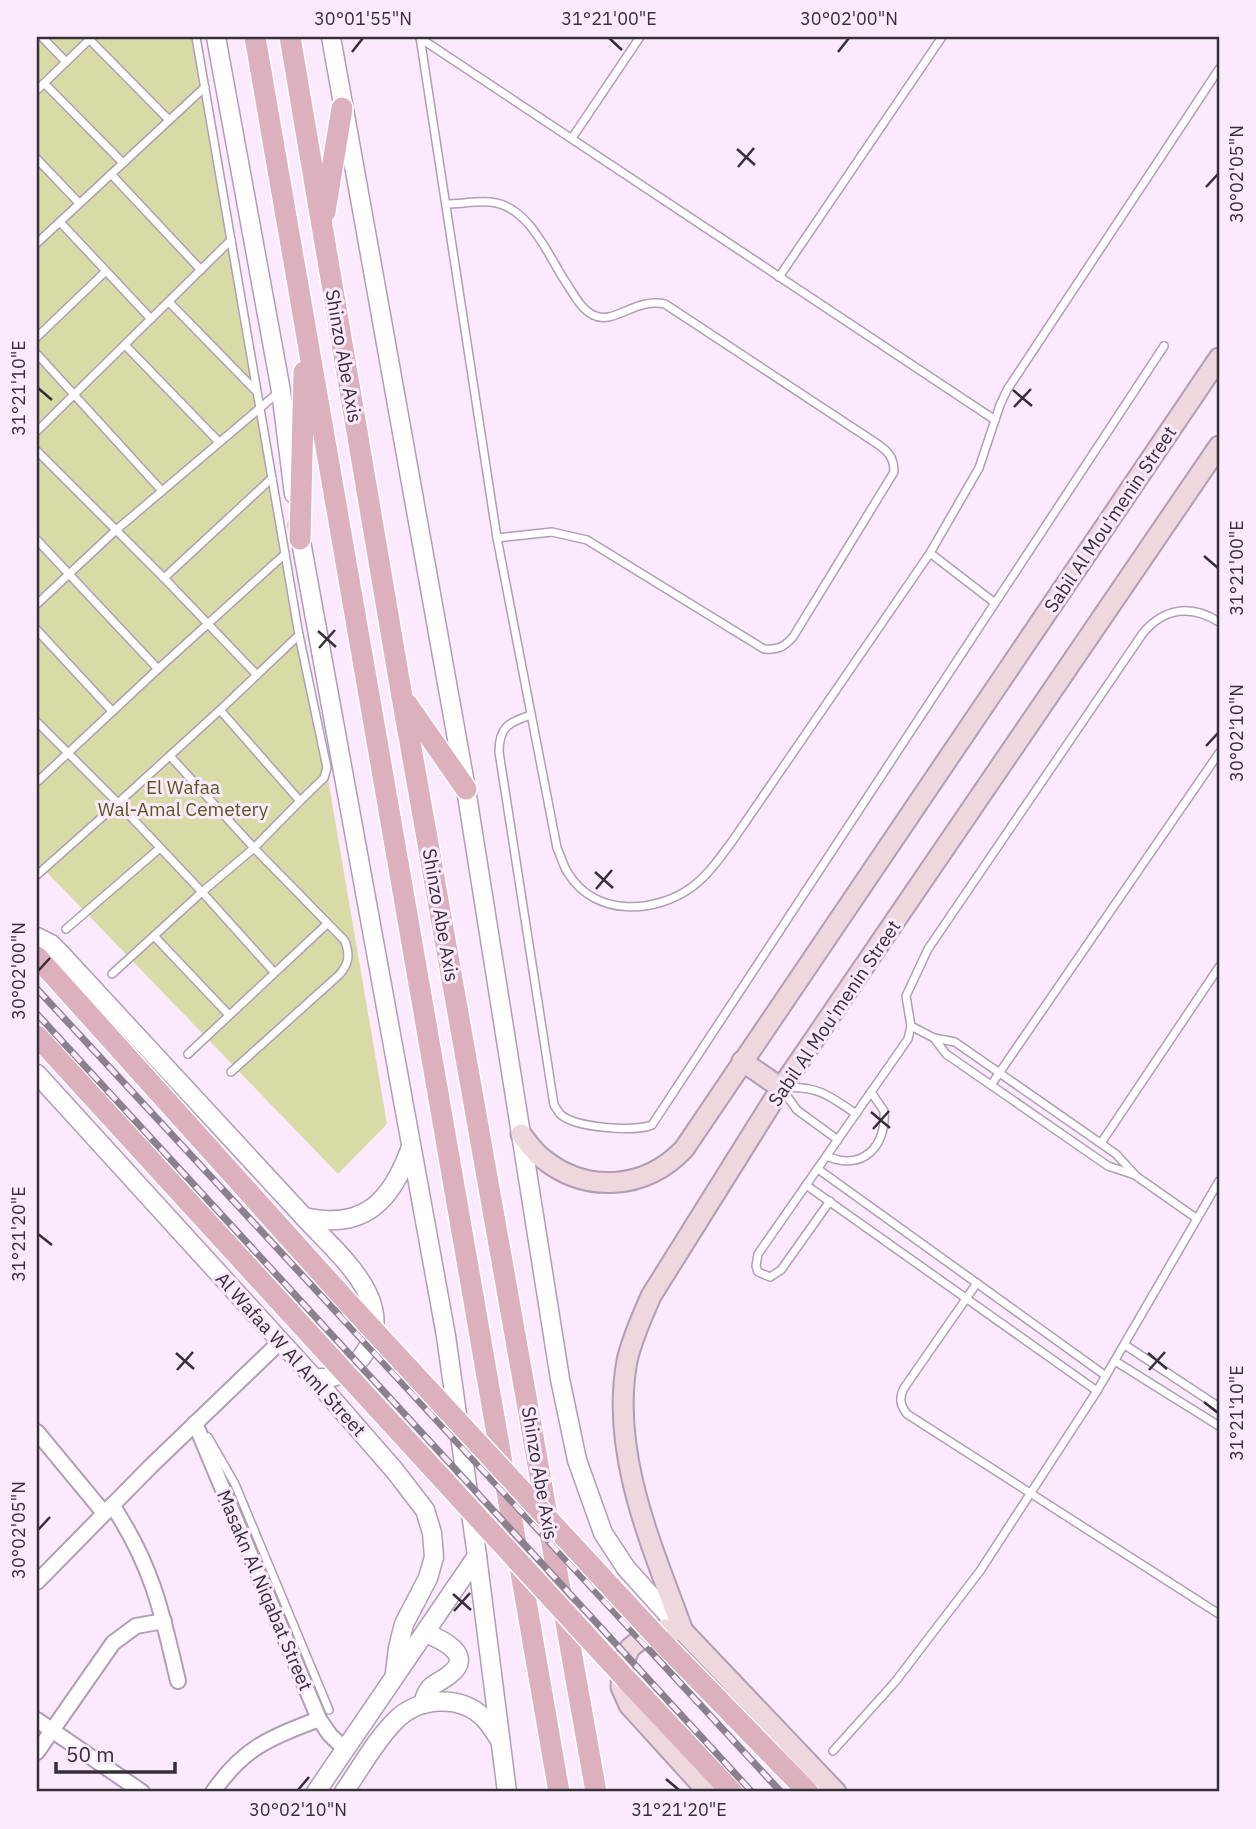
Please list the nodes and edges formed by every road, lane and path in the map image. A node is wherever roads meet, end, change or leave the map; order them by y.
1 (42, 37) edge
2 (196, 37) edge
3 (216, 37) edge
4 (255, 37) edge
5 (290, 37) edge
6 (331, 37) edge
7 (420, 37) edge
8 (640, 37) edge
9 (942, 37) edge
10 (92, 38) edge
11 (66, 62) junction
12 (1219, 69) edge
13 (44, 83) junction
14 (205, 87) junction
15 (37, 90) edge
16 (342, 108) junction
17 (169, 120) junction
18 (572, 138) junction
19 (37, 159) edge
20 (123, 163) junction
21 (111, 174) junction
22 (79, 204) junction
23 (446, 204) junction
24 (60, 222) junction
25 (322, 228) junction
26 (231, 240) junction
27 (37, 243) edge
28 (201, 270) junction
29 (106, 271) junction
30 (779, 277) junction
31 (169, 302) junction
32 (151, 319) junction
33 (305, 325) junction
34 (37, 337) edge
35 (125, 345) junction
36 (1164, 346) dead end
37 (37, 354) edge
38 (1219, 358) edge
39 (281, 391) junction
40 (257, 392) junction
41 (74, 395) junction
42 (260, 407) junction
43 (995, 420) junction
44 (37, 430) edge
45 (219, 442) junction
46 (1219, 446) edge
47 (37, 451) edge
48 (272, 478) junction
49 (162, 491) junction
50 (115, 531) junction
51 (497, 538) junction
52 (37, 540) edge
53 (293, 547) junction
54 (930, 553) junction
55 (67, 574) junction
56 (164, 578) junction
57 (995, 603) junction
58 (37, 604) edge
59 (1219, 622) edge
60 (207, 623) junction
61 (37, 630) edge
62 (299, 635) junction
63 (158, 669) junction
64 (257, 675) junction
65 (402, 697) junction
66 (220, 710) junction
67 (112, 711) junction
68 (531, 715) junction
69 (37, 722) edge
70 (69, 753) junction
71 (1219, 753) edge
72 (170, 756) junction
73 (37, 782) edge
74 (466, 789) junction
75 (300, 801) junction
76 (118, 803) junction
77 (160, 848) junction
78 (254, 848) junction
79 (37, 875) edge
80 (202, 892) junction
81 (327, 924) junction
82 (66, 929) dead end
83 (154, 936) junction
84 (37, 937) edge
85 (37, 957) edge
86 (1219, 967) edge
87 (274, 972) junction
88 (112, 974) dead end
89 (229, 1015) junction
90 (911, 1026) junction
91 (37, 1036) edge
92 (934, 1038) junction
93 (188, 1054) dead end
94 (742, 1061) junction
95 (231, 1072) dead end
96 (1000, 1073) junction
97 (37, 1074) edge
98 (991, 1085) junction
99 (781, 1088) junction
100 (871, 1093) junction
101 (856, 1114) junction
102 (520, 1133) junction
103 (838, 1140) junction
104 (412, 1143) junction
105 (1101, 1143) junction
106 (827, 1156) junction
107 (818, 1169) junction
108 (1136, 1175) junction
109 (1219, 1181) edge
110 (806, 1185) junction
111 (830, 1201) junction
112 (304, 1217) junction
113 (1196, 1219) junction
114 (977, 1283) junction
115 (967, 1298) junction
116 (280, 1342) junction
117 (1125, 1345) junction
118 (1115, 1361) junction
119 (1106, 1376) junction
120 (314, 1378) junction
121 (1097, 1391) junction
122 (1219, 1407) edge
123 (195, 1423) junction
124 (1219, 1426) edge
125 (37, 1432) edge
126 (208, 1437) dead end
127 (227, 1482) junction
128 (1031, 1494) junction
129 (108, 1509) junction
130 (477, 1556) junction
131 (37, 1582) edge
132 (1219, 1614) edge
133 (164, 1621) junction
134 (683, 1631) junction
135 (425, 1633) junction
136 (396, 1673) junction
137 (178, 1681) dead end
138 (424, 1704) junction
139 (324, 1714) junction
140 (37, 1720) edge
141 (50, 1730) junction
142 (501, 1741) junction
143 (345, 1749) junction
144 (832, 1751) dead end
145 (37, 1752) edge
146 (596, 1788) edge
147 (142, 1792) edge
148 (213, 1792) edge
149 (316, 1792) edge
150 (344, 1792) edge
151 (507, 1792) edge
152 (559, 1792) edge
153 (708, 1792) edge
154 (732, 1792) edge
155 (808, 1792) edge
156 (836, 1792) edge

1 - 11 lane
2 - 14 lane
3 - 39 street
4 - 33 main road, Shinzo Abe Axis
5 - 25 main road, Shinzo Abe Axis
6 - 16 street
7 - 18 lane
7 - 23 lane
8 - 18 lane
9 - 30 lane
10 - 11 lane
10 - 17 lane
11 - 13 lane
12 - 43 lane
13 - 15 lane
13 - 20 lane
14 - 17 lane
14 - 26 lane
16 - 25 main road
16 - 74 street
17 - 20 lane
18 - 30 lane
19 - 22 lane
20 - 21 lane
21 - 22 lane
21 - 28 lane
22 - 24 lane
23 - 51 lane
23 - 51 lane
24 - 27 lane
24 - 29 lane
25 - 65 main road, Shinzo Abe Axis
26 - 28 lane
26 - 40 lane
28 - 31 lane
29 - 32 lane
29 - 34 lane
30 - 43 lane
31 - 32 lane
31 - 40 lane
32 - 35 lane
33 - 53 main road
33 - 152 main road, Shinzo Abe Axis
35 - 41 lane
35 - 45 lane
36 - 57 lane
37 - 41 lane
38 - 94 main road, Sabil Al Mou'menin Street
39 - 42 lane
39 - 53 street
40 - 42 lane
41 - 44 lane
41 - 49 lane
42 - 45 lane
42 - 48 lane
43 - 54 lane
45 - 49 lane
46 - 99 main road, Sabil Al Mou'menin Street
47 - 50 lane
48 - 53 lane
48 - 56 lane
49 - 50 lane
50 - 55 lane
50 - 56 lane
51 - 68 lane
52 - 55 lane
53 - 60 lane
53 - 62 lane
53 - 104 street
54 - 57 lane
54 - 68 lane
55 - 58 lane
55 - 63 lane
56 - 60 lane
57 - 68 lane
59 - 90 lane
60 - 63 lane
60 - 64 lane
61 - 67 lane
62 - 64 lane
62 - 75 lane
63 - 67 lane
64 - 66 lane
65 - 74 main road
65 - 146 main road, Shinzo Abe Axis
66 - 72 lane
66 - 75 lane
67 - 70 lane
69 - 70 lane
70 - 73 lane
70 - 76 lane
71 - 96 lane
72 - 76 lane
72 - 78 lane
74 - 102 street
75 - 78 lane
76 - 77 lane
76 - 79 lane
77 - 80 lane
77 - 82 lane
78 - 80 lane
78 - 81 lane
80 - 83 lane
80 - 87 lane
81 - 87 lane
81 - 95 lane
83 - 88 lane
83 - 89 lane
84 - 112 street
85 - 155 main road, bridge
86 - 105 lane
87 - 89 lane
89 - 93 lane
90 - 92 lane
90 - 100 lane
91 - 154 main road, bridge
92 - 96 lane
92 - 98 lane
94 - 99 main road
94 - 102 main road, Sabil Al Mou'menin Street
96 - 98 lane
96 - 105 lane
97 - 116 street, Al Wafaa W Al Aml Street
98 - 108 lane
99 - 101 lane
99 - 103 lane
99 - 134 main road, Sabil Al Mou'menin Street
100 - 101 lane
100 - 106 lane
101 - 103 lane
102 - 134 street
103 - 106 lane
104 - 112 street
104 - 130 street
105 - 108 lane
106 - 107 lane
107 - 110 lane
107 - 114 lane
108 - 113 lane
109 - 113 lane
110 - 111 lane
110 - 111 lane
111 - 115 lane
112 - 120 street
113 - 117 lane
114 - 115 lane
114 - 119 lane
115 - 121 lane
115 - 128 lane
116 - 120 street, Al Wafaa W Al Aml Street
116 - 123 street
117 - 118 lane
117 - 122 lane
118 - 119 lane
118 - 124 lane
119 - 121 lane
120 - 136 street, Al Wafaa W Al Aml Street
121 - 128 lane
123 - 127 street, Masakn Al Niqabat Street
123 - 129 street
125 - 129 street
126 - 127 lane
127 - 139 street, Masakn Al Niqabat Street
128 - 132 lane
128 - 144 lane
129 - 131 street
129 - 133 street
130 - 135 street
130 - 142 street
133 - 137 street
133 - 141 street
134 - 153 main road
134 - 156 main road
135 - 136 street
135 - 138 street
136 - 143 street
138 - 142 street
138 - 150 street
139 - 143 street, Masakn Al Niqabat Street
139 - 148 street
140 - 141 street
141 - 145 street
141 - 147 street
142 - 151 street
143 - 149 street

